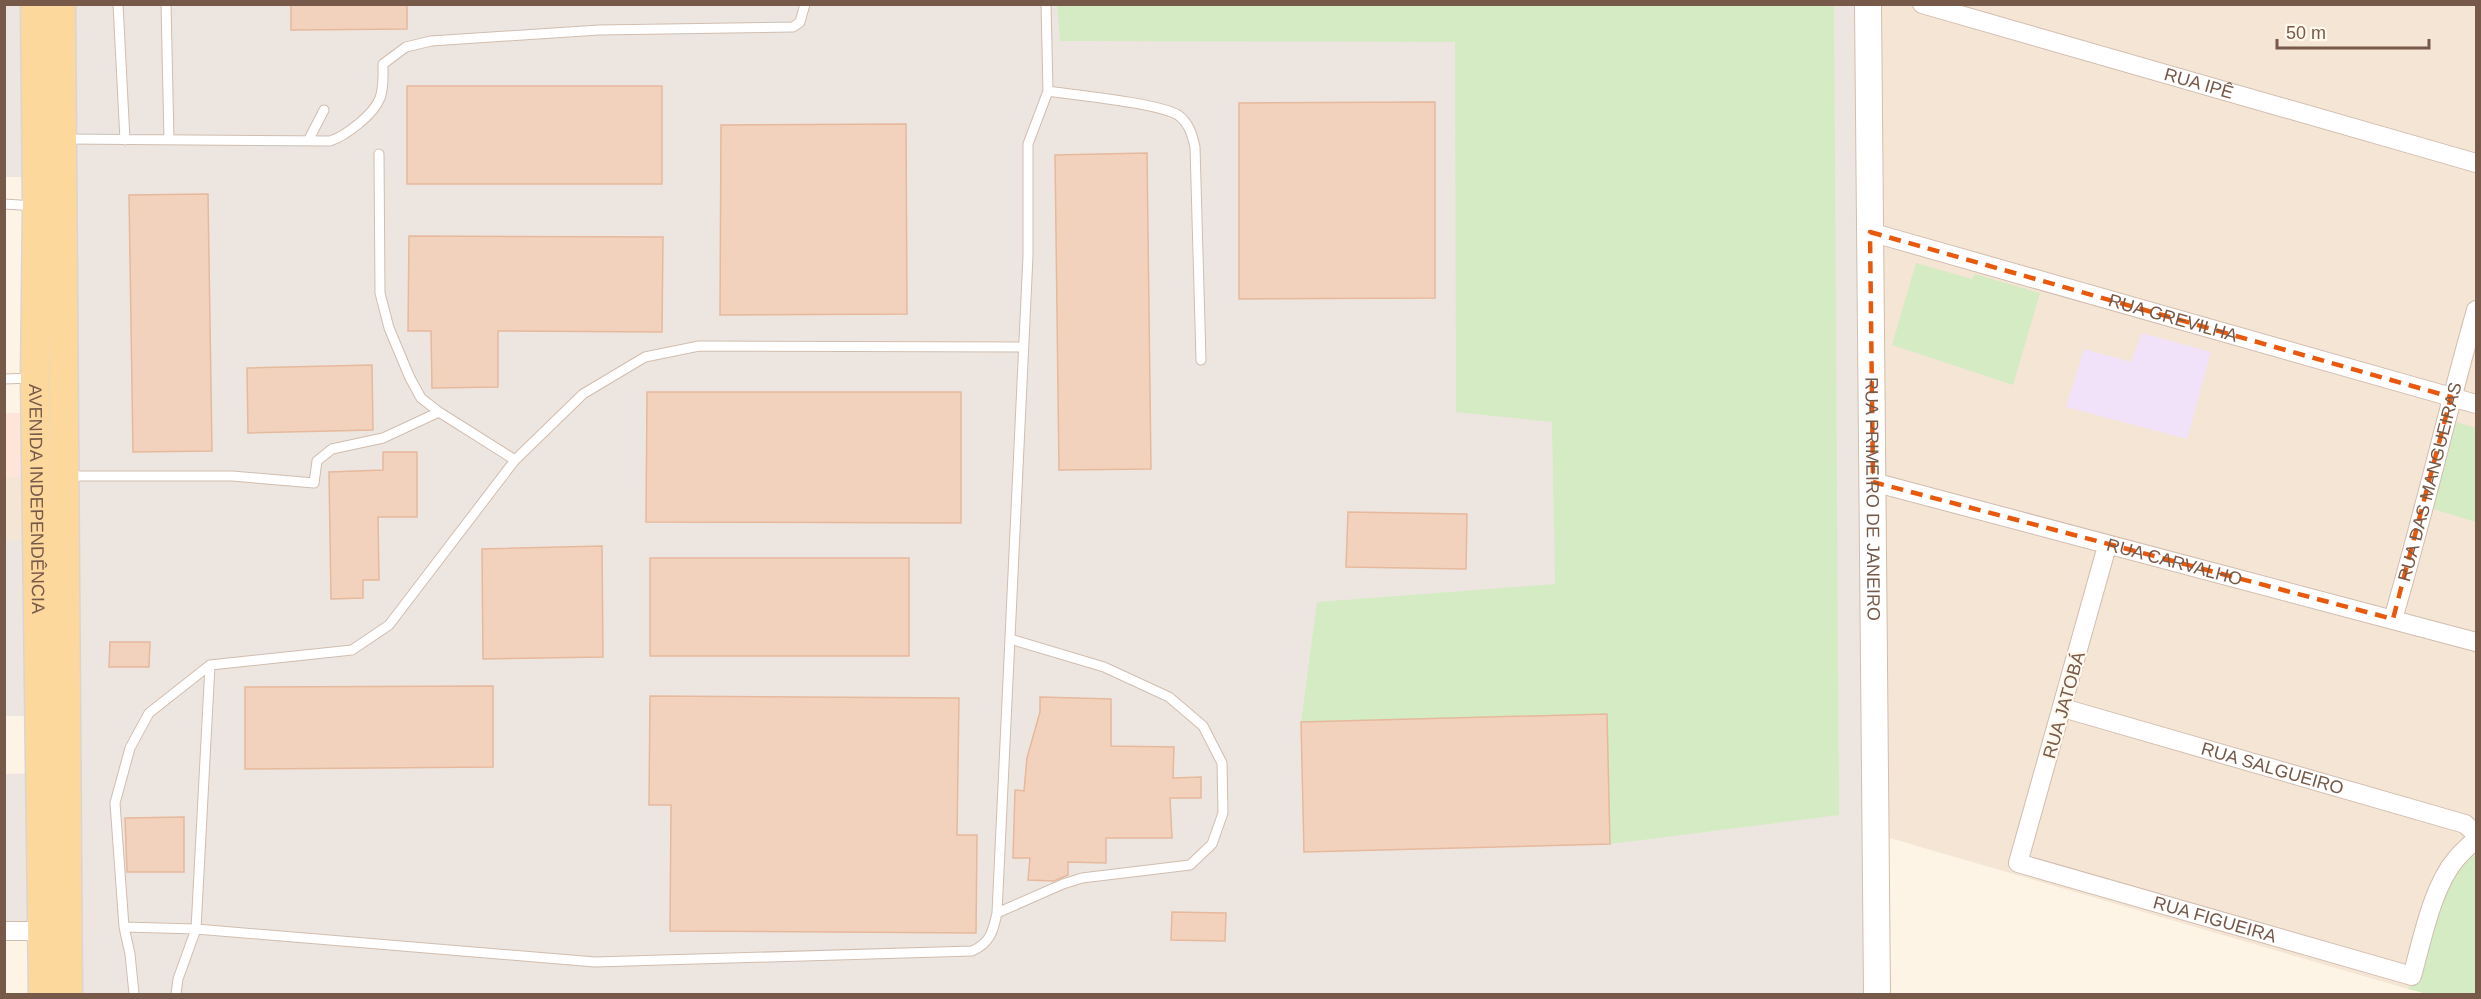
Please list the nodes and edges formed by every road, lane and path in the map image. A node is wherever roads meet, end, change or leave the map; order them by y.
1 (34, 4) edge
2 (61, 4) edge
3 (118, 4) edge
4 (166, 4) edge
5 (805, 4) edge
6 (1046, 4) edge
7 (1869, 4) edge
8 (1922, 4) edge
9 (1048, 91) junction
10 (324, 110) dead end
11 (49, 139) junction
12 (124, 140) junction
13 (169, 140) junction
14 (308, 141) junction
15 (379, 154) dead end
16 (2476, 163) edge
17 (4, 204) edge
18 (50, 207) junction
19 (1870, 232) junction
20 (2476, 309) edge
21 (1023, 347) junction
22 (1202, 360) dead end
23 (49, 378) junction
24 (4, 379) edge
25 (2451, 397) junction
26 (2476, 404) edge
27 (439, 412) junction
28 (515, 460) junction
29 (51, 477) junction
30 (1873, 482) junction
31 (2107, 546) junction
32 (2393, 620) junction
33 (1010, 639) junction
34 (2476, 642) edge
35 (210, 665) junction
36 (2063, 708) junction
37 (2476, 834) edge
38 (2476, 839) edge
39 (2018, 863) joint
40 (997, 913) junction
41 (123, 927) junction
42 (196, 929) junction
43 (4, 931) edge
44 (55, 931) junction
45 (43, 994) edge
46 (68, 994) edge
47 (134, 994) edge
48 (176, 994) edge
49 (1877, 994) edge

1 - 11 main road, AVENIDA INDEPENDÊNCIA
2 - 11 main road, AVENIDA INDEPENDÊNCIA
3 - 12 lane
4 - 13 lane
5 - 14 lane
6 - 9 lane
7 - 19 street, RUA PRIMEIRO DE JANEIRO
8 - 16 street, RUA IPÊ
9 - 21 lane
9 - 22 lane
10 - 14 lane
11 - 12 lane
11 - 18 main road, AVENIDA INDEPENDÊNCIA
12 - 13 lane
13 - 14 lane
15 - 27 lane
17 - 18 lane
18 - 23 main road, AVENIDA INDEPENDÊNCIA
19 - 25 street, RUA GREVILHA
19 - 30 street, RUA PRIMEIRO DE JANEIRO
20 - 25 street, RUA DAS MANGUEIRAS
21 - 28 lane
21 - 33 lane
23 - 24 lane
23 - 29 main road, AVENIDA INDEPENDÊNCIA
25 - 26 street, RUA GREVILHA
25 - 32 street, RUA DAS MANGUEIRAS
27 - 28 lane
27 - 29 lane
28 - 35 lane
29 - 44 main road, AVENIDA INDEPENDÊNCIA
30 - 31 street, RUA CARVALHO
30 - 49 street, RUA PRIMEIRO DE JANEIRO
31 - 32 street, RUA CARVALHO
31 - 36 street, RUA JATOBÁ
32 - 34 street, RUA CARVALHO
33 - 40 lane
33 - 40 lane
35 - 41 lane
35 - 42 lane
36 - 37 street, RUA SALGUEIRO
36 - 39 street, RUA JATOBÁ
38 - 39 street, RUA FIGUEIRA
40 - 42 lane
41 - 42 lane
41 - 47 lane
42 - 48 lane
43 - 44 street
44 - 45 main road, AVENIDA INDEPENDÊNCIA
44 - 46 main road, AVENIDA INDEPENDÊNCIA

